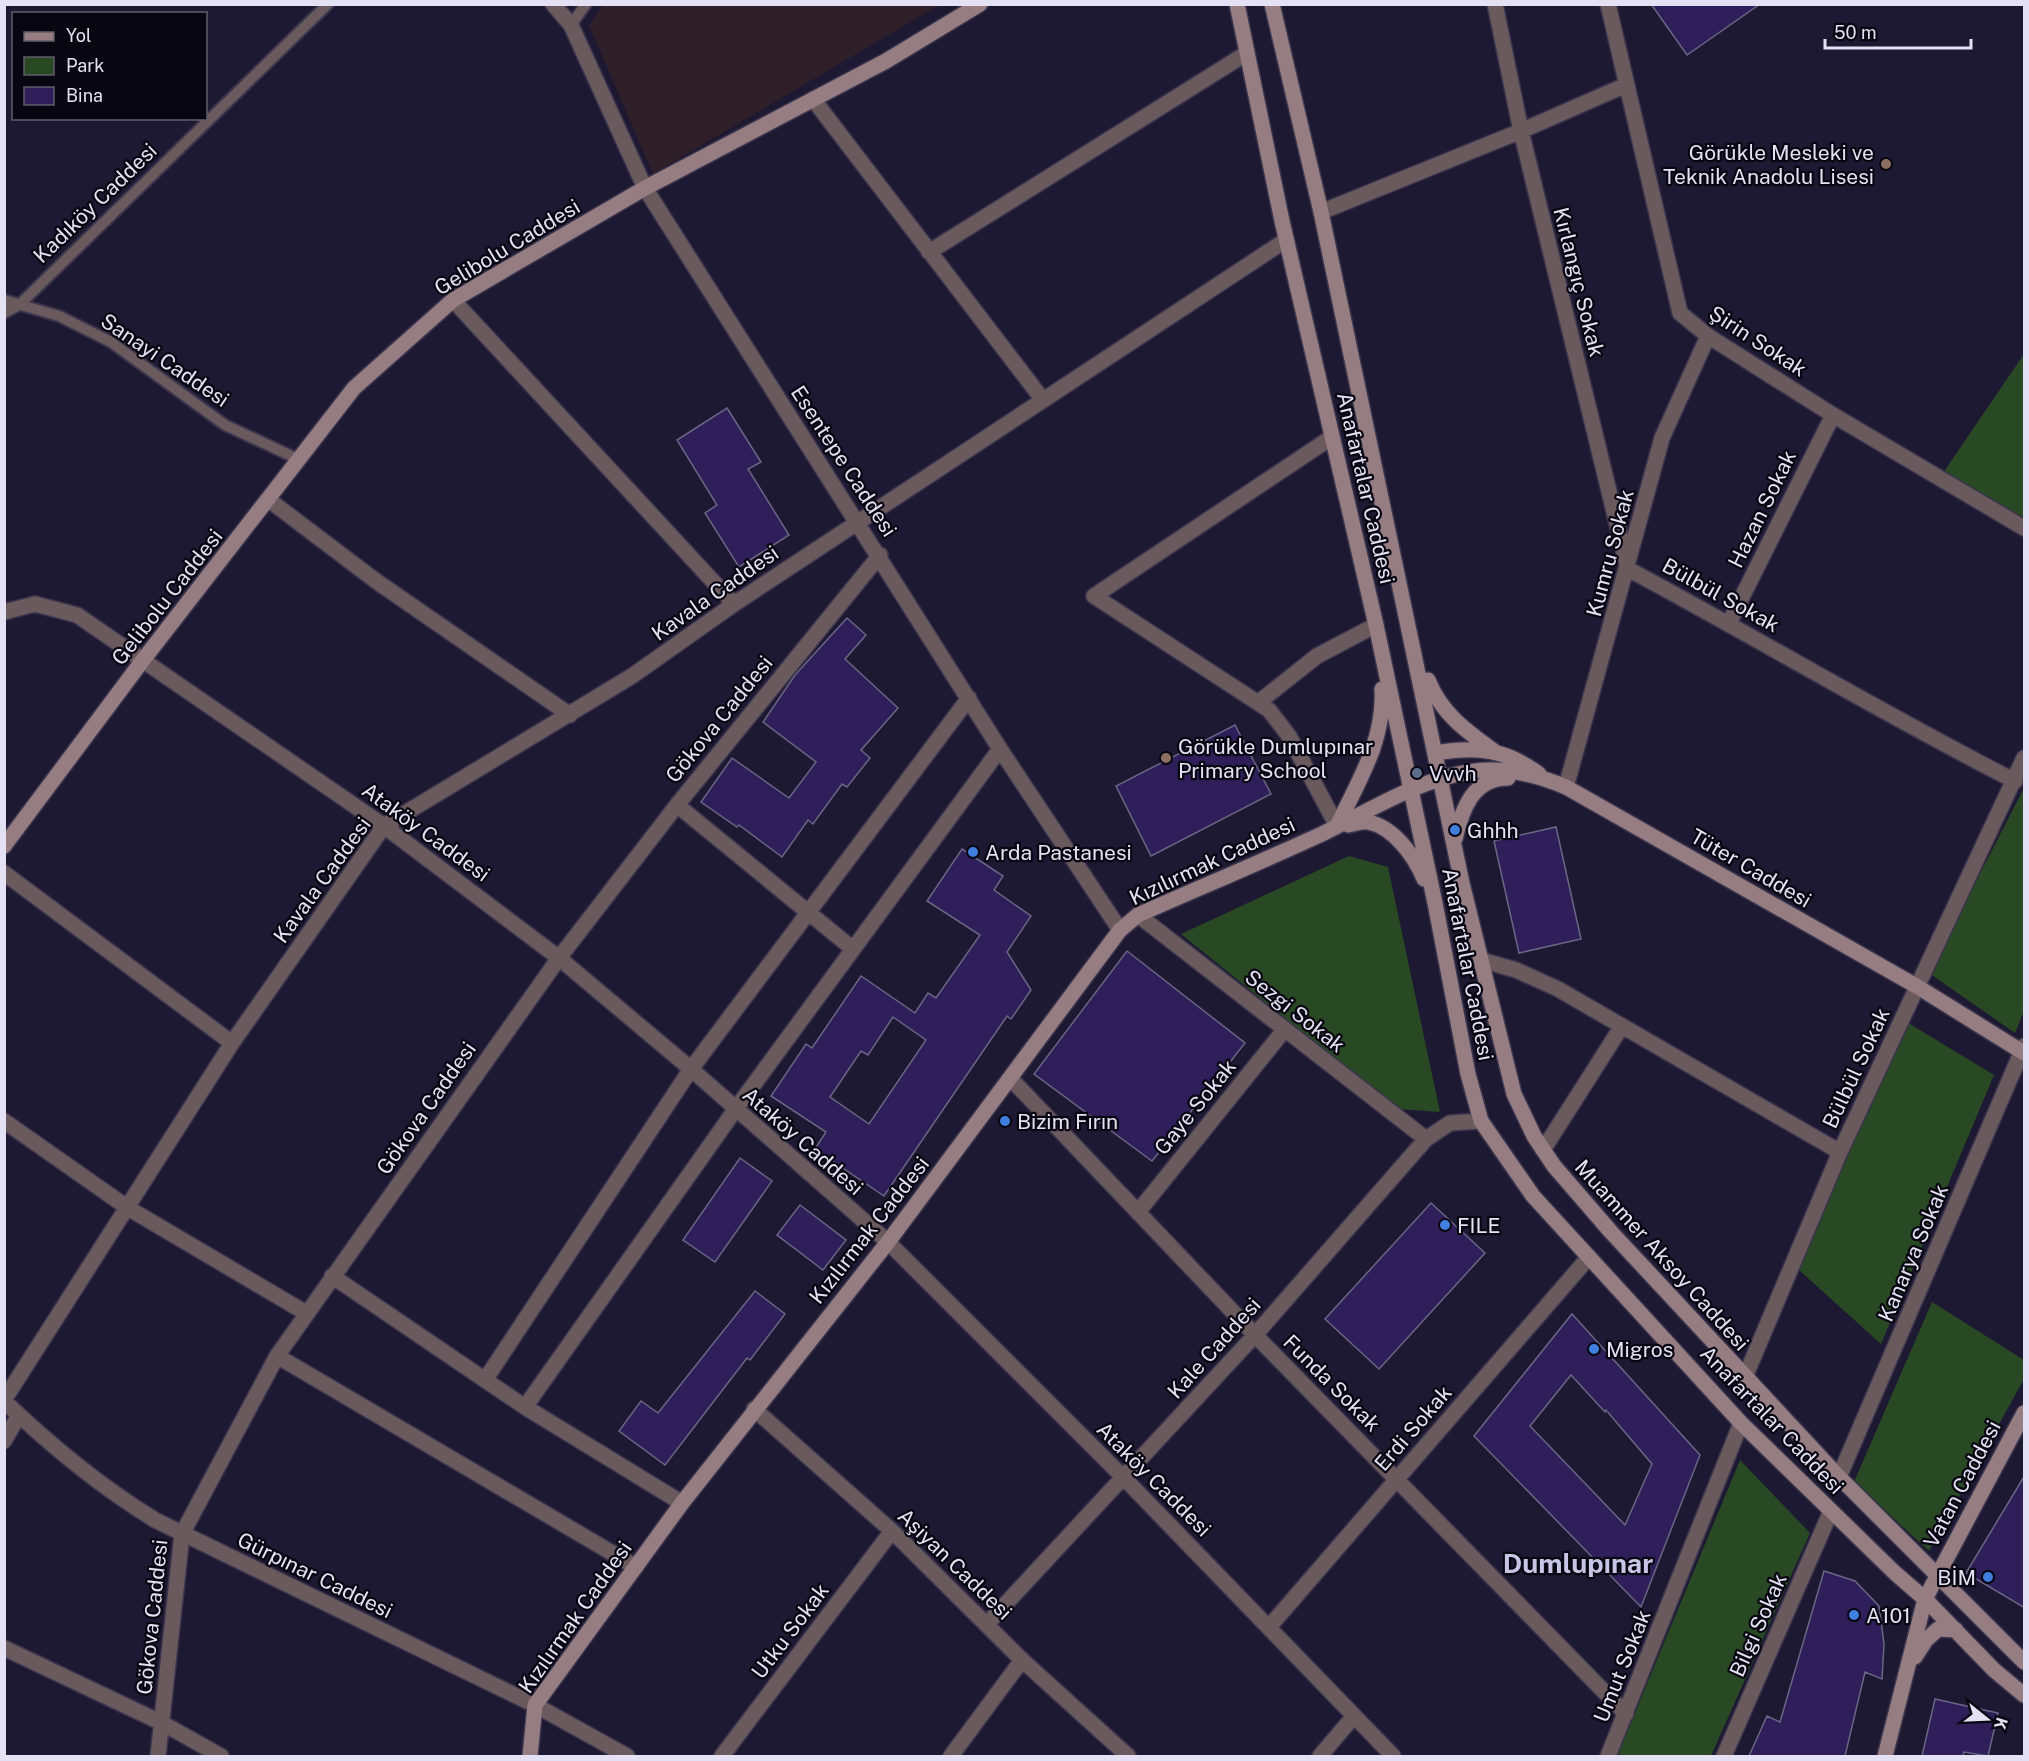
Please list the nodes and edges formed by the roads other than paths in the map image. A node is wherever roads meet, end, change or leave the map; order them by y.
1 (328, 4) edge
2 (554, 4) edge
3 (586, 4) edge
4 (980, 4) edge
5 (1237, 4) edge
6 (1272, 4) edge
7 (1495, 4) edge
8 (1608, 4) edge
9 (571, 25) junction
10 (1247, 53) junction
11 (1626, 85) junction
12 (813, 99) junction
13 (1521, 131) junction
14 (645, 188) junction
15 (1321, 212) junction
16 (1287, 240) junction
17 (929, 252) junction
18 (4, 300) edge
19 (453, 300) junction
20 (19, 305) junction
21 (4, 314) edge
22 (1708, 336) junction
23 (1043, 400) junction
24 (1833, 415) junction
25 (1332, 437) junction
26 (300, 460) junction
27 (269, 500) junction
28 (858, 522) junction
29 (2025, 528) edge
30 (880, 555) junction
31 (1628, 569) junction
32 (734, 604) junction
33 (4, 612) edge
34 (1729, 623) junction
35 (1376, 625) junction
36 (1414, 648) junction
37 (143, 660) junction
38 (969, 698) junction
39 (1259, 702) junction
40 (570, 715) junction
41 (1000, 749) junction
42 (1494, 751) junction
43 (1436, 753) junction
44 (2025, 758) edge
45 (1441, 778) junction
46 (1544, 778) junction
47 (2015, 781) junction
48 (1566, 787) junction
49 (1411, 789) junction
50 (677, 805) junction
51 (384, 826) junction
52 (1337, 826) junction
53 (1454, 844) junction
54 (4, 846) edge
55 (4, 873) edge
56 (1435, 903) junction
57 (808, 913) junction
58 (1138, 915) junction
59 (1120, 930) junction
60 (853, 949) junction
61 (559, 958) junction
62 (1481, 960) junction
63 (1918, 987) junction
64 (1622, 1026) junction
65 (1285, 1029) junction
66 (232, 1043) junction
67 (2024, 1050) edge
68 (691, 1069) junction
69 (1011, 1079) junction
70 (735, 1110) junction
71 (4, 1121) edge
72 (1481, 1121) junction
73 (1426, 1139) junction
74 (1543, 1150) junction
75 (1840, 1152) junction
76 (128, 1208) junction
77 (1137, 1212) junction
78 (888, 1242) junction
79 (1589, 1257) junction
80 (332, 1276) junction
81 (306, 1313) junction
82 (1255, 1335) junction
83 (277, 1356) junction
84 (1744, 1377) junction
85 (485, 1380) junction
86 (4, 1400) edge
87 (525, 1407) junction
88 (754, 1409) junction
89 (2025, 1413) edge
90 (18, 1415) junction
91 (1741, 1423) junction
92 (4, 1441) edge
93 (1839, 1477) junction
94 (1124, 1478) junction
95 (1397, 1478) junction
96 (682, 1503) junction
97 (1832, 1511) junction
98 (892, 1531) junction
99 (182, 1534) junction
100 (636, 1567) junction
101 (1937, 1576) junction
102 (1925, 1599) junction
103 (987, 1624) junction
104 (1269, 1627) junction
105 (1956, 1630) junction
106 (4, 1648) edge
107 (1022, 1660) junction
108 (2025, 1662) edge
109 (1908, 1670) junction
110 (2025, 1695) edge
111 (535, 1705) junction
112 (1626, 1714) junction
113 (1354, 1716) junction
114 (162, 1724) junction
115 (1124, 1755) edge
116 (158, 1756) edge
117 (221, 1756) edge
118 (530, 1756) edge
119 (627, 1756) edge
120 (722, 1756) edge
121 (951, 1756) edge
122 (1320, 1756) edge
123 (1393, 1756) edge
124 (1608, 1756) edge
125 (1724, 1756) edge
126 (1885, 1756) edge

1 - 20 lane, Kadıköy Caddesi
2 - 9 street, Esentepe Caddesi
3 - 9 lane
4 - 12 street, Gelibolu Caddesi
5 - 10 street, Anafartalar Caddesi
6 - 15 street, Anafartalar Caddesi
7 - 13 street, Kırlangıç Sokak
8 - 11 street, Şirin Sokak
9 - 14 street, Esentepe Caddesi
10 - 16 street, Anafartalar Caddesi
10 - 17 street
11 - 13 street
11 - 22 street, Şirin Sokak
12 - 14 street, Gelibolu Caddesi
12 - 17 street
13 - 15 street
13 - 31 street, Kırlangıç Sokak
14 - 19 street, Gelibolu Caddesi
14 - 28 street, Esentepe Caddesi
15 - 36 street, Anafartalar Caddesi
16 - 23 street, Kavala Caddesi
16 - 25 street, Anafartalar Caddesi
17 - 23 street
18 - 20 lane, Sanayi Caddesi
19 - 26 street, Gelibolu Caddesi
19 - 32 street
20 - 21 lane, Kadıköy Caddesi
20 - 26 lane, Sanayi Caddesi
22 - 24 street, Şirin Sokak
22 - 31 street, Kumru Sokak
23 - 28 street, Kavala Caddesi
24 - 29 street, Şirin Sokak
24 - 34 street, Hazan Sokak
25 - 35 street, Anafartalar Caddesi
25 - 39 street
26 - 27 street, Gelibolu Caddesi
27 - 37 street, Gelibolu Caddesi
27 - 40 street
28 - 30 street, Esentepe Caddesi
28 - 32 street, Kavala Caddesi
30 - 38 street, Esentepe Caddesi
30 - 50 street, Gökova Caddesi
31 - 34 street, Bülbül Sokak
31 - 48 street, Kumru Sokak
32 - 40 street, Kavala Caddesi
33 - 37 street, Ataköy Caddesi
34 - 47 street, Bülbül Sokak
35 - 39 street
35 - 49 street, Anafartalar Caddesi
35 - 52 street
36 - 42 street
36 - 43 street, Anafartalar Caddesi
37 - 51 street, Ataköy Caddesi
37 - 54 street, Gelibolu Caddesi
38 - 41 street, Esentepe Caddesi
38 - 57 street
39 - 52 street
40 - 51 street, Kavala Caddesi
41 - 59 street, Esentepe Caddesi
41 - 60 street
42 - 43 street
42 - 46 street
43 - 45 street, Anafartalar Caddesi
44 - 47 street, Bülbül Sokak
45 - 46 street, Tüter Caddesi
45 - 49 street, Tüter Caddesi
45 - 53 street, Muammer Aksoy Caddesi
46 - 48 street, Tüter Caddesi
46 - 53 street
47 - 63 street, Bülbül Sokak
48 - 63 street, Tüter Caddesi
49 - 52 street, Tüter Caddesi
49 - 56 street, Anafartalar Caddesi
50 - 57 street
50 - 61 street, Gökova Caddesi
51 - 61 street, Ataköy Caddesi
51 - 66 street, Kavala Caddesi
52 - 56 street
52 - 58 street, Kızılırmak Caddesi
53 - 62 street, Muammer Aksoy Caddesi
55 - 66 street
56 - 72 street, Anafartalar Caddesi
57 - 60 street
57 - 68 street
58 - 59 street, Kızılırmak Caddesi
58 - 65 street, Sezgi Sokak
59 - 69 street, Kızılırmak Caddesi
60 - 70 street
61 - 68 street, Ataköy Caddesi
61 - 80 street, Gökova Caddesi
62 - 64 street
62 - 74 street, Muammer Aksoy Caddesi
63 - 67 street, Tüter Caddesi
63 - 75 street, Bülbül Sokak
64 - 74 street
64 - 75 street
65 - 73 street, Sezgi Sokak
65 - 77 street, Gaye Sokak
66 - 76 street, Kavala Caddesi
67 - 93 street, Kanarya Sokak
68 - 70 street, Ataköy Caddesi
68 - 85 street
69 - 77 street, Funda Sokak
69 - 78 street, Kızılırmak Caddesi
70 - 78 street, Ataköy Caddesi
70 - 87 street
71 - 76 street
72 - 73 street, Kale Caddesi
72 - 79 street, Anafartalar Caddesi
73 - 82 street, Kale Caddesi
74 - 84 street, Muammer Aksoy Caddesi
75 - 84 street, Bülbül Sokak
76 - 81 street
76 - 86 street, Kavala Caddesi
77 - 82 street, Funda Sokak
78 - 88 street, Kızılırmak Caddesi
78 - 94 street, Ataköy Caddesi
79 - 91 street, Anafartalar Caddesi
79 - 95 street, Erdi Sokak
80 - 81 street, Gökova Caddesi
80 - 85 street
81 - 83 street, Gökova Caddesi
82 - 94 street, Kale Caddesi
82 - 95 street, Funda Sokak
83 - 99 street, Gökova Caddesi
83 - 100 street
84 - 93 street, Muammer Aksoy Caddesi
85 - 87 street
86 - 90 street, Gürpınar Caddesi
87 - 96 street
88 - 96 street, Kızılırmak Caddesi
88 - 98 street, Aşiyan Caddesi
89 - 101 street, Vatan Caddesi
90 - 92 street
90 - 99 street, Gürpınar Caddesi
91 - 97 street, Anafartalar Caddesi
91 - 112 street, Umut Sokak
93 - 101 street, Muammer Aksoy Caddesi
94 - 103 street, Kale Caddesi
94 - 104 street, Ataköy Caddesi
95 - 104 street, Erdi Sokak
95 - 112 street, Funda Sokak
96 - 100 street, Kızılırmak Caddesi
97 - 102 street, Anafartalar Caddesi
97 - 125 street, Bilgi Sokak
98 - 103 street, Aşiyan Caddesi
98 - 120 street, Utku Sokak
99 - 111 street, Gürpınar Caddesi
99 - 114 street, Gökova Caddesi
100 - 111 street, Kızılırmak Caddesi
101 - 102 street, Vatan Caddesi
101 - 108 street, Muammer Aksoy Caddesi
102 - 105 street, Anafartalar Caddesi
102 - 109 street, Vatan Caddesi
103 - 107 street, Aşiyan Caddesi
104 - 113 street, Ataköy Caddesi
105 - 109 street
105 - 110 street, Anafartalar Caddesi
106 - 114 street
107 - 115 street, Aşiyan Caddesi
107 - 121 street
109 - 126 street
111 - 118 street, Kızılırmak Caddesi
111 - 119 street, Gürpınar Caddesi
112 - 124 street, Umut Sokak
113 - 122 street
113 - 123 street, Ataköy Caddesi
114 - 116 street, Gökova Caddesi
114 - 117 street

